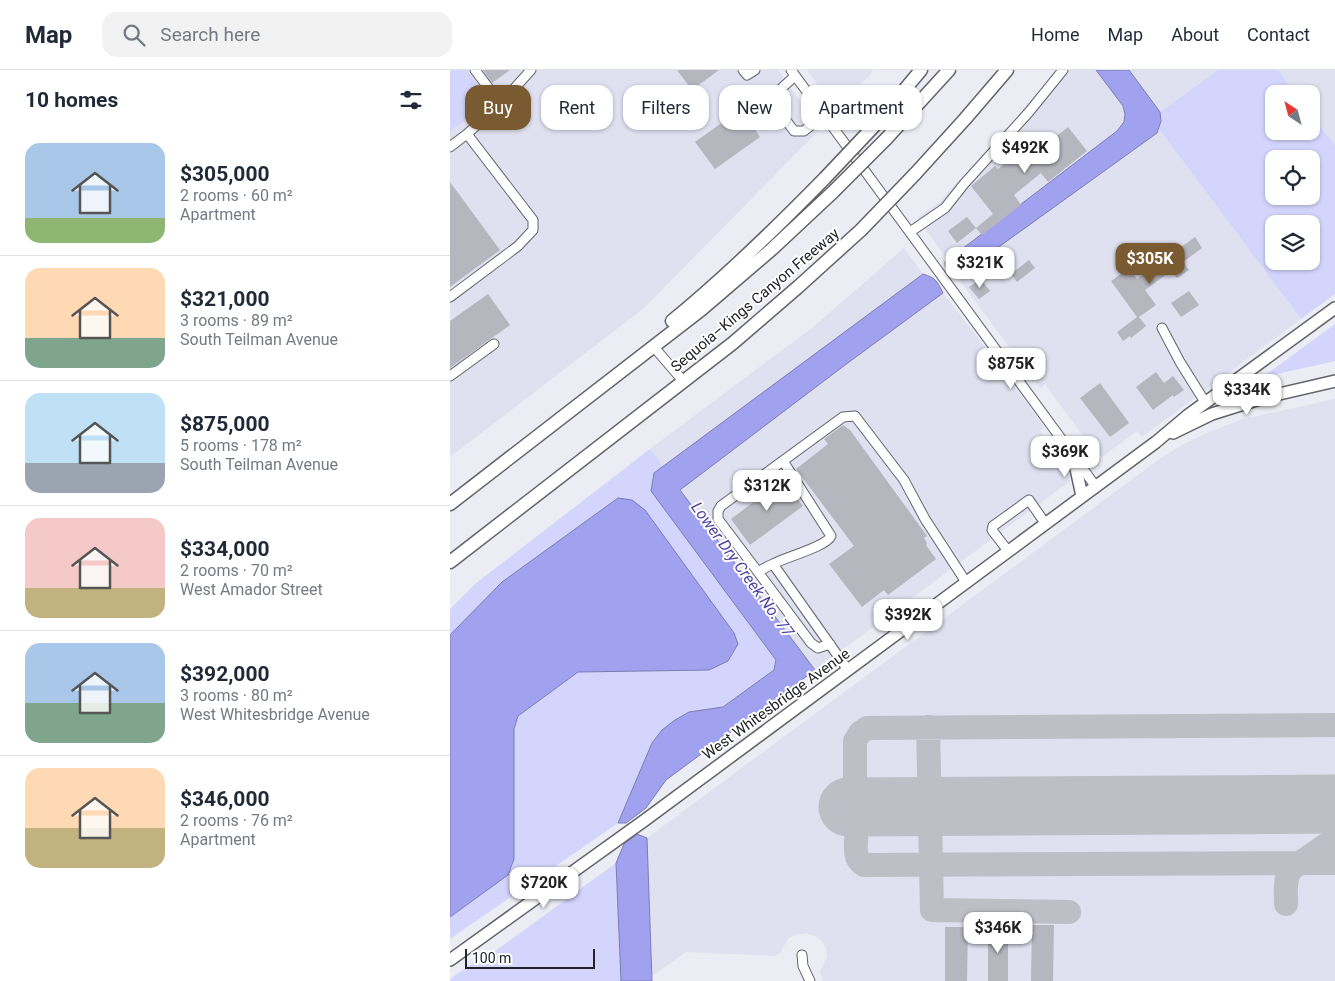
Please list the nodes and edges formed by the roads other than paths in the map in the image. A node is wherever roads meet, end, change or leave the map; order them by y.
1 (475, 70) edge
2 (531, 70) edge
3 (743, 70) edge
4 (754, 70) edge
5 (921, 70) edge
6 (949, 70) edge
7 (1007, 70) edge
8 (1063, 70) edge
9 (793, 73) edge
10 (486, 85) edge
11 (517, 85) edge
12 (802, 85) edge
13 (471, 130) edge
14 (805, 130) edge
15 (835, 130) edge
16 (467, 134) junction
17 (450, 147) edge
18 (910, 232) junction
19 (450, 297) edge
20 (1335, 308) edge
21 (1162, 328) dead end
22 (494, 344) dead end
23 (653, 346) junction
24 (450, 376) edge
25 (684, 382) junction
26 (1335, 382) edge
27 (1206, 402) junction
28 (1156, 442) junction
29 (1073, 455) junction
30 (783, 461) junction
31 (1096, 487) junction
32 (470, 488) junction
33 (1082, 496) junction
34 (450, 504) edge
35 (1046, 523) junction
36 (1008, 551) junction
37 (450, 562) edge
38 (773, 564) junction
39 (758, 572) junction
40 (966, 582) junction
41 (830, 644) junction
42 (848, 670) junction
43 (802, 955) dead end
44 (450, 960) edge
45 (810, 981) edge

1 - 10 street
2 - 11 street
3 - 4 street
5 - 32 highway, bridge
6 - 23 highway, Sequoia–Kings Canyon Freeway, bridge
7 - 25 highway, Sequoia–Kings Canyon Freeway, bridge
8 - 18 street
9 - 12 street
9 - 14 street
13 - 16 street
15 - 18 street
16 - 17 street
16 - 19 street
18 - 29 street
20 - 27 main road, West Whitesbridge Avenue
21 - 27 street
22 - 24 street
23 - 25 street
23 - 32 highway, Sequoia–Kings Canyon Freeway
25 - 37 highway, Sequoia–Kings Canyon Freeway
26 - 28 main road
27 - 28 main road, West Whitesbridge Avenue
28 - 31 main road, West Whitesbridge Avenue
29 - 31 street
29 - 33 main road
30 - 38 street
30 - 39 street
30 - 40 street
31 - 33 main road, West Whitesbridge Avenue
32 - 34 highway, Sequoia–Kings Canyon Freeway
33 - 35 main road, West Whitesbridge Avenue
35 - 36 main road, West Whitesbridge Avenue
35 - 36 street
36 - 40 main road, West Whitesbridge Avenue
38 - 39 street
38 - 41 street
39 - 41 street
40 - 42 main road, West Whitesbridge Avenue
41 - 42 street
42 - 44 main road, West Whitesbridge Avenue
43 - 45 street

